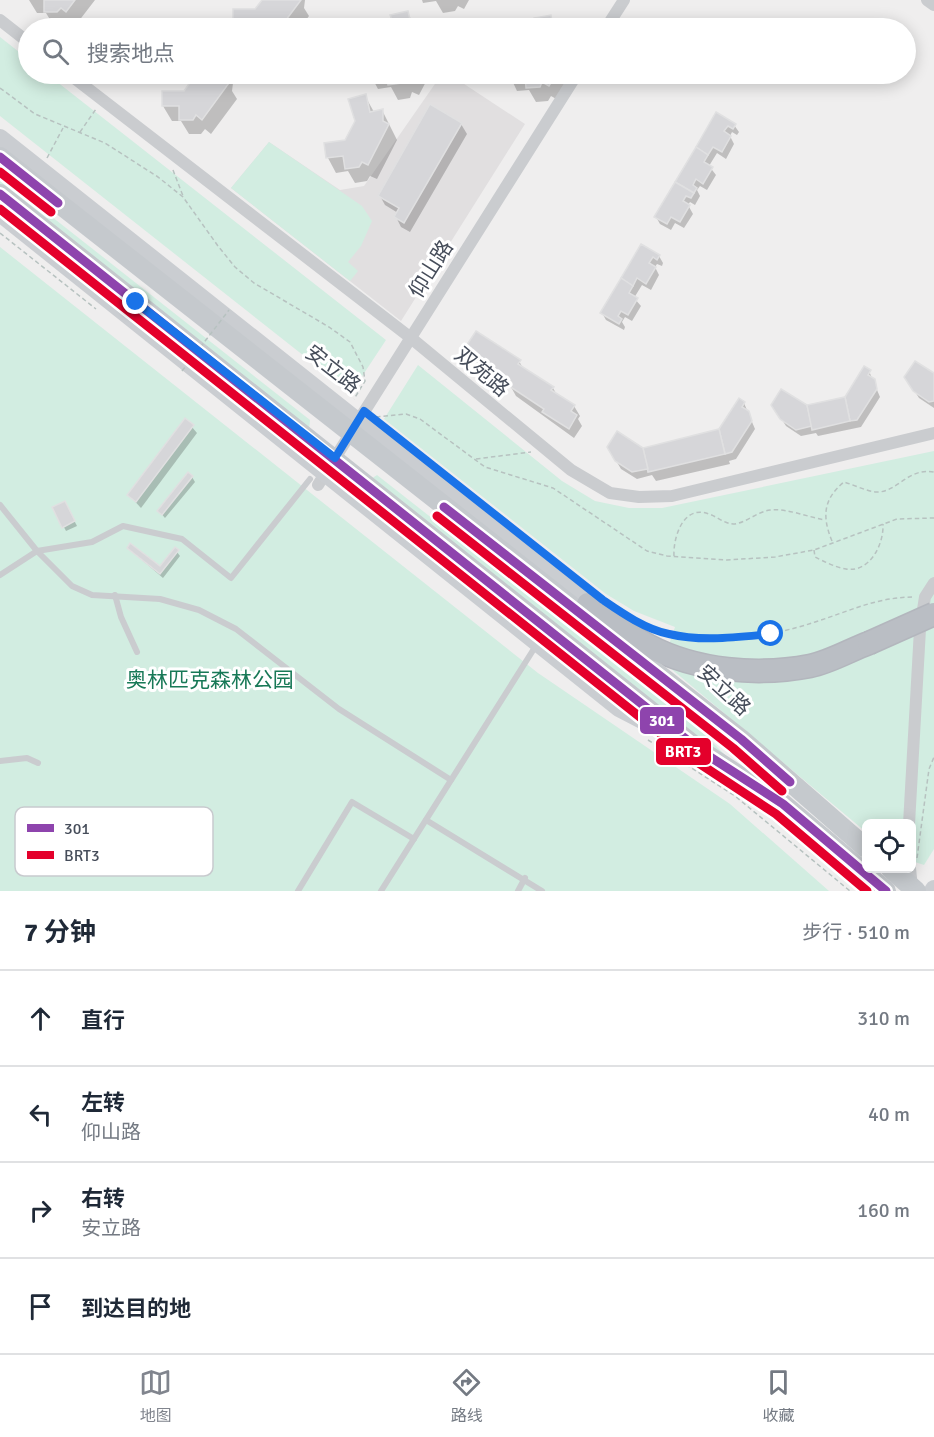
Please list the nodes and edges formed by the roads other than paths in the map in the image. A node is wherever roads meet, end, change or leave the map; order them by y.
1 (624, 0) edge
2 (927, 0) edge
3 (934, 5) edge
4 (612, 18) edge
5 (0, 20) edge
6 (18, 34) edge
7 (82, 84) edge
8 (571, 84) edge
9 (0, 138) edge
10 (0, 157) edge
11 (0, 194) edge
12 (0, 213) edge
13 (411, 338) junction
14 (358, 422) junction
15 (934, 433) edge
16 (322, 473) junction
17 (0, 505) edge
18 (37, 551) junction
19 (0, 575) edge
20 (934, 583) edge
21 (115, 594) junction
22 (588, 604) junction
23 (930, 605) edge
24 (537, 644) junction
25 (137, 652) dead end
26 (741, 739) junction
27 (701, 751) junction
28 (0, 761) edge
29 (39, 763) dead end
30 (451, 780) junction
31 (909, 819) edge
32 (426, 820) junction
33 (414, 839) junction
34 (862, 844) edge
35 (525, 878) junction
36 (298, 891) edge
37 (381, 891) edge
38 (518, 891) edge
39 (542, 891) edge
40 (886, 891) edge

1 - 4 street
2 - 3 street
5 - 6 street
7 - 13 street, 双苑路
8 - 13 street, 仰山路
9 - 14 street, 安立路
10 - 14 main road, 安立路
11 - 16 main road
12 - 16 street
13 - 14 street, 仰山路
13 - 15 street, 双苑路
14 - 16 street, 仰山路
14 - 22 street, 安立路
14 - 26 main road, 安立路
16 - 18 lane
16 - 24 street
16 - 27 main road
17 - 18 lane
18 - 19 lane
18 - 21 lane
20 - 23 street
21 - 25 lane
21 - 30 lane
22 - 23 highway, bridge
22 - 26 street, 安立路
23 - 31 street
24 - 27 street
24 - 30 lane
26 - 34 main road, 安立路
27 - 40 main road
28 - 29 lane
30 - 32 lane
32 - 33 lane
32 - 35 lane
33 - 36 lane
33 - 37 lane
35 - 38 lane
35 - 39 lane

